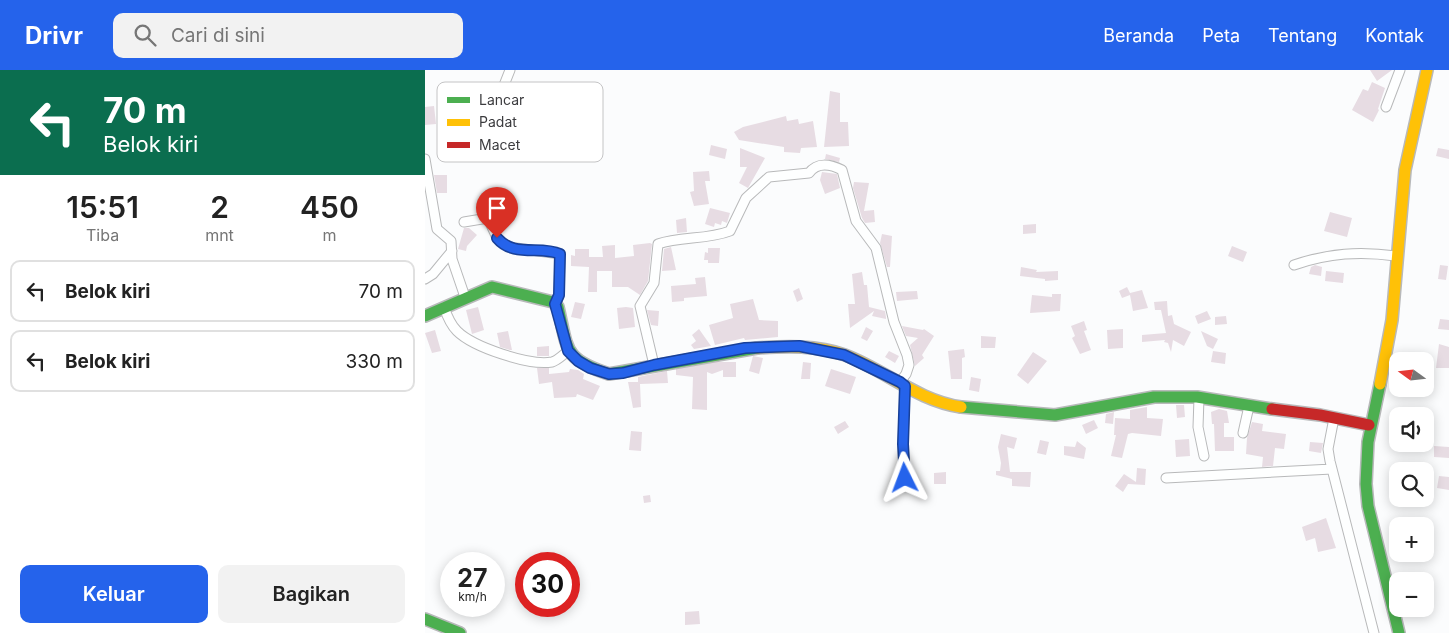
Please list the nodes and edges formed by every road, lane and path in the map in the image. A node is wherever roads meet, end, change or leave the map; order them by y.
1 (510, 70) edge
2 (1400, 70) edge
3 (1427, 70) edge
4 (505, 82) edge
5 (1386, 107) dead end
6 (425, 159) edge
7 (464, 222) dead end
8 (452, 251) junction
9 (1393, 255) junction
10 (1294, 265) dead end
11 (425, 279) edge
12 (465, 297) junction
13 (555, 304) junction
14 (443, 307) junction
15 (425, 316) edge
16 (568, 351) junction
17 (654, 365) junction
18 (903, 384) junction
19 (1199, 398) junction
20 (1249, 406) junction
21 (1337, 419) junction
22 (1368, 425) junction
23 (1243, 432) dead end
24 (1204, 456) dead end
25 (1332, 469) junction
26 (905, 478) dead end
27 (1166, 478) dead end
28 (425, 619) edge
29 (460, 633) edge
30 (1374, 633) edge
31 (1399, 633) edge

1 - 4 street
2 - 5 street
3 - 9 street
6 - 8 street
7 - 13 street
8 - 11 street
8 - 12 street
9 - 10 street
9 - 22 street
12 - 13 street
12 - 14 street
13 - 16 street
14 - 15 street
14 - 16 street
16 - 17 street
17 - 18 street
17 - 18 street
18 - 19 street
18 - 26 street
19 - 20 street
19 - 24 street
20 - 21 street
20 - 23 street
21 - 22 street
21 - 25 street
22 - 31 street
25 - 27 street
25 - 30 street
28 - 29 street

